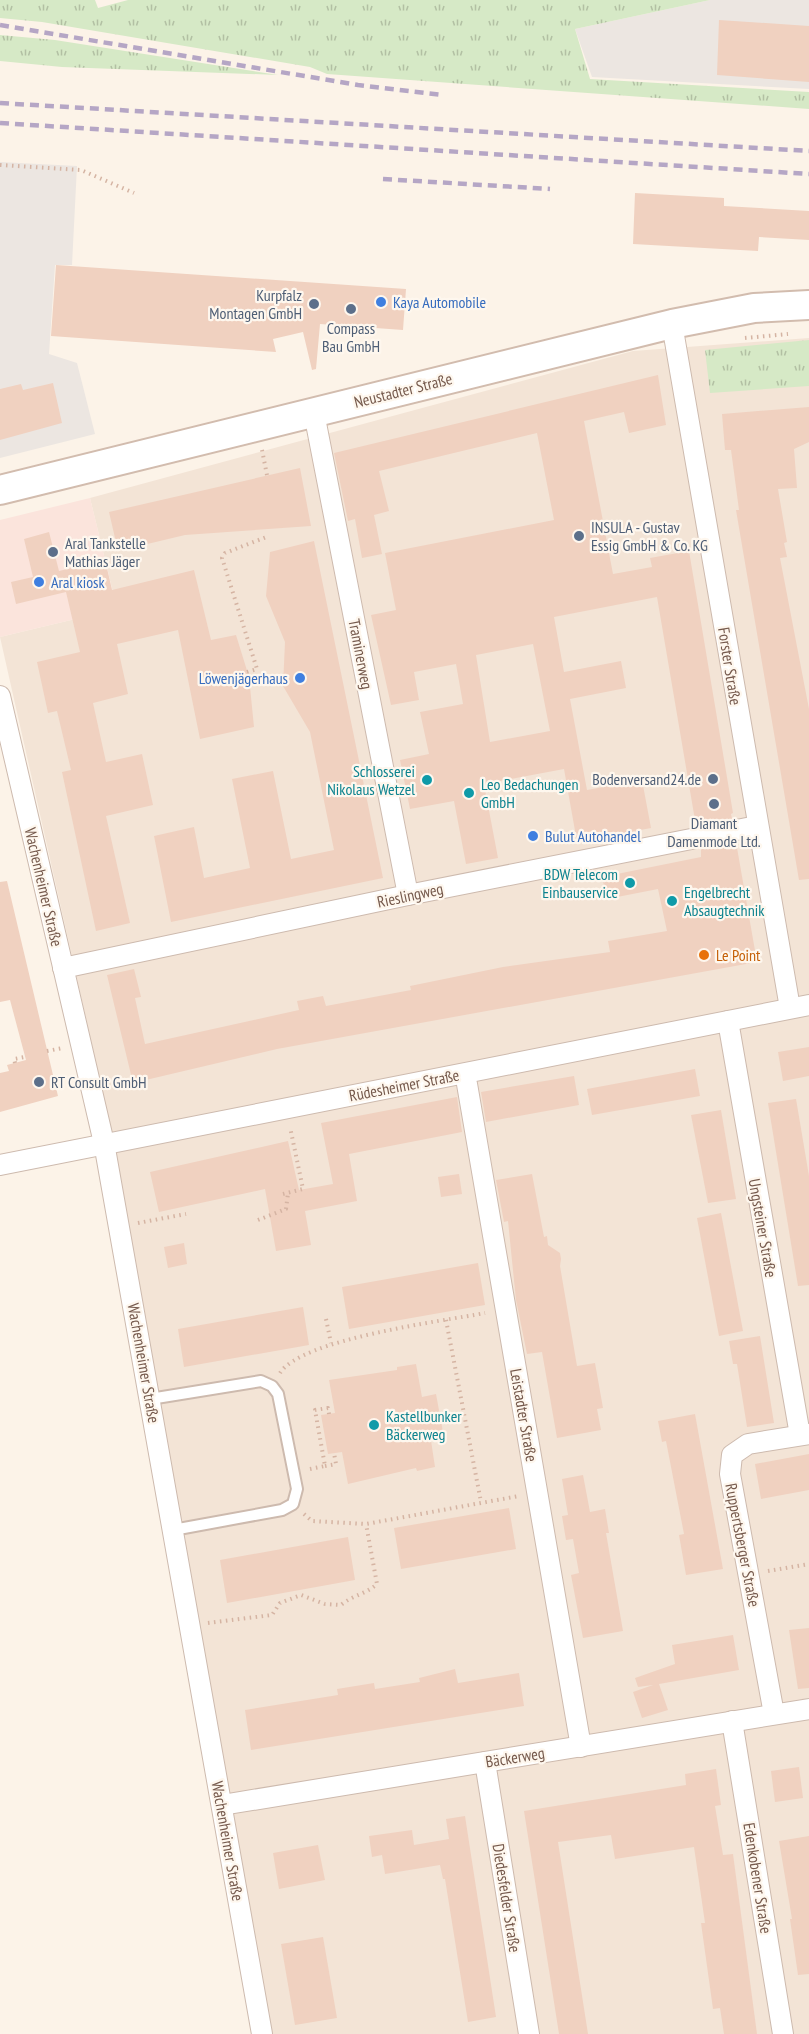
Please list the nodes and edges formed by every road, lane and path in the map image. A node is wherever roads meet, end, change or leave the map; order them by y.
1 (0, 165) edge
2 (134, 193) dead end
3 (809, 305) edge
4 (672, 324) junction
5 (314, 413) junction
6 (263, 457) dead end
7 (267, 476) dead end
8 (0, 490) edge
9 (269, 536) dead end
10 (247, 672) dead end
11 (0, 696) edge
12 (757, 826) junction
13 (408, 895) junction
14 (63, 968) junction
15 (799, 1007) edge
16 (728, 1021) junction
17 (25, 1057) dead end
18 (15, 1063) dead end
19 (467, 1084) dead end
20 (286, 1108) junction
21 (104, 1143) junction
22 (0, 1165) edge
23 (311, 1188) dead end
24 (303, 1190) junction
25 (186, 1214) dead end
26 (258, 1220) dead end
27 (120, 1226) junction
28 (507, 1309) junction
29 (326, 1319) dead end
30 (446, 1320) junction
31 (331, 1343) junction
32 (272, 1386) junction
33 (150, 1399) junction
34 (329, 1414) dead end
35 (805, 1435) edge
36 (334, 1453) dead end
37 (325, 1466) junction
38 (294, 1472) junction
39 (537, 1493) junction
40 (481, 1502) junction
41 (293, 1504) junction
42 (366, 1524) junction
43 (173, 1530) junction
44 (809, 1564) edge
45 (748, 1574) junction
46 (190, 1623) junction
47 (809, 1709) edge
48 (774, 1714) junction
49 (732, 1721) junction
50 (581, 1747) junction
51 (485, 1762) junction
52 (222, 1805) junction
53 (262, 2034) edge
54 (529, 2034) edge
55 (783, 2034) edge

1 - 2 path
3 - 4 main road, Neustadter Straße
4 - 5 main road, Neustadter Straße
4 - 12 street, Forster Straße
5 - 8 main road, Neustadter Straße
5 - 13 street, Traminerweg
6 - 7 path
9 - 10 path
11 - 14 street, Wachenheimer Straße
12 - 13 street, Rieslingweg
12 - 15 street, Forster Straße
13 - 14 street, Rieslingweg
14 - 21 street, Wachenheimer Straße
15 - 16 street, Rüdesheimer Straße
16 - 20 street, Rüdesheimer Straße
16 - 35 street, Ungsteiner Straße
17 - 18 path
19 - 28 street, Leistadter Straße
20 - 21 street, Rüdesheimer Straße
20 - 24 path
21 - 22 street, Rüdesheimer Straße
21 - 27 street, Wachenheimer Straße
23 - 24 path
24 - 26 path
25 - 27 path
27 - 33 street, Wachenheimer Straße
28 - 30 path
28 - 39 street, Leistadter Straße
29 - 31 path
30 - 31 path
30 - 40 path
31 - 32 path
32 - 33 lane
32 - 38 lane
33 - 43 street, Wachenheimer Straße
34 - 37 path
35 - 45 street, Ruppertsberger Straße
36 - 37 path
37 - 38 path
38 - 41 lane
39 - 40 path
39 - 50 street, Leistadter Straße
40 - 42 path
41 - 42 path
41 - 43 lane
42 - 46 path
43 - 46 street, Wachenheimer Straße
44 - 45 path
45 - 48 street, Ruppertsberger Straße
46 - 52 street, Wachenheimer Straße
47 - 48 street, Bäckerweg
48 - 49 street, Bäckerweg
49 - 50 street, Bäckerweg
49 - 55 street, Edenkobener Straße
50 - 51 street, Bäckerweg
51 - 52 street, Bäckerweg
51 - 54 street, Diedesfelder Straße
52 - 53 street, Wachenheimer Straße

